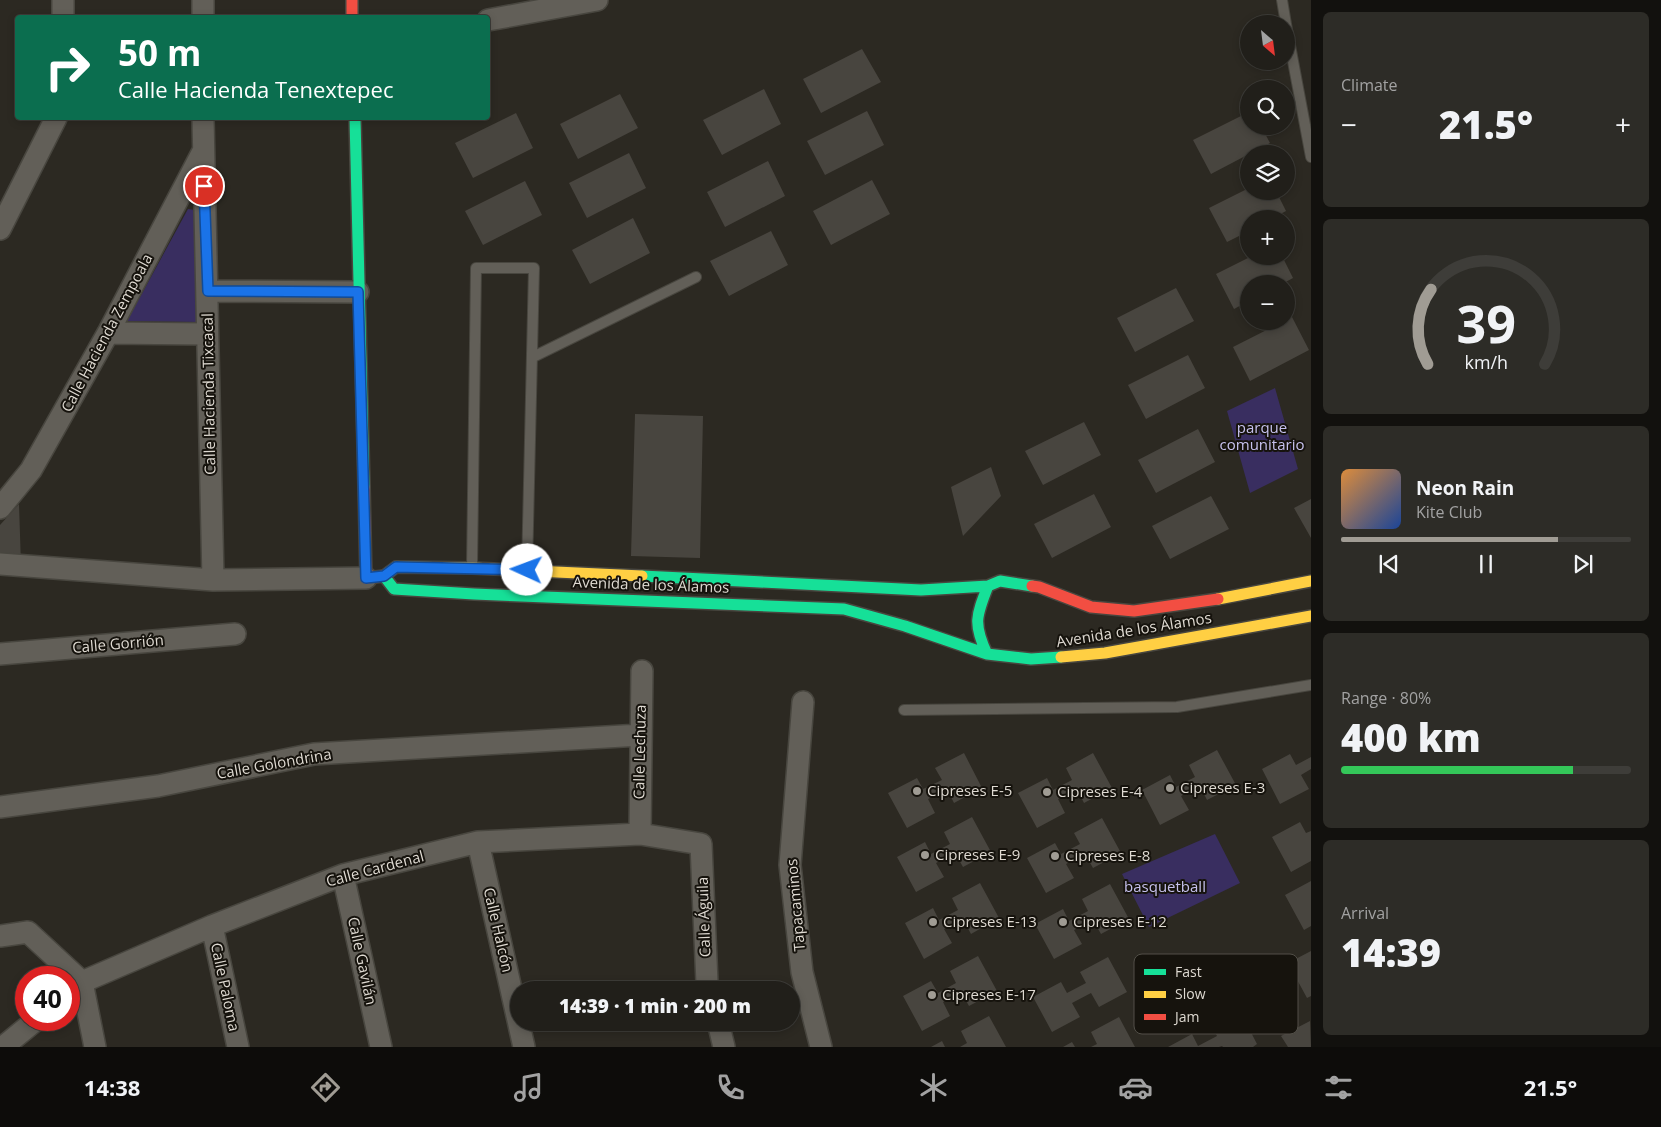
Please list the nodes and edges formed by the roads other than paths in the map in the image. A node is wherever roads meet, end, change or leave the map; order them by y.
1 (64, 0) edge
2 (203, 0) edge
3 (352, 0) edge
4 (597, 0) edge
5 (1282, 0) edge
6 (64, 15) edge
7 (203, 15) edge
8 (352, 15) edge
9 (1284, 15) edge
10 (490, 20) edge
11 (1295, 70) edge
12 (55, 120) edge
13 (203, 120) edge
14 (355, 120) edge
15 (203, 150) junction
16 (1311, 157) edge
17 (0, 229) edge
18 (696, 276) dead end
19 (208, 291) junction
20 (358, 292) junction
21 (108, 333) junction
22 (206, 334) junction
23 (533, 357) junction
24 (0, 508) edge
25 (0, 564) edge
26 (527, 570) junction
27 (375, 577) junction
28 (212, 580) junction
29 (473, 581) junction
30 (1311, 581) edge
31 (988, 586) junction
32 (1311, 616) edge
33 (235, 634) dead end
34 (0, 654) edge
35 (987, 654) junction
36 (642, 671) dead end
37 (1311, 686) edge
38 (803, 702) dead end
39 (904, 710) dead end
40 (640, 735) junction
41 (0, 807) edge
42 (640, 834) junction
43 (478, 842) junction
44 (701, 844) joint
45 (344, 875) junction
46 (212, 926) junction
47 (0, 936) edge
48 (57, 966) edge
49 (707, 981) edge
50 (80, 985) edge
51 (80, 1002) edge
52 (23, 1031) edge
53 (720, 1031) edge
54 (3, 1047) edge
55 (95, 1047) edge
56 (238, 1047) edge
57 (381, 1047) edge
58 (524, 1047) edge
59 (724, 1047) edge
60 (821, 1047) edge

1 - 6 street
2 - 7 street
3 - 8 street
4 - 10 street
5 - 9 lane
11 - 16 lane
12 - 17 street
13 - 15 street, Calle Hacienda Tixcacal
14 - 20 street
15 - 19 street, Calle Hacienda Tixcacal
15 - 21 street, Calle Hacienda Zempoala
18 - 23 lane
19 - 20 street
19 - 22 street, Calle Hacienda Tixcacal
20 - 27 street
21 - 22 street
21 - 24 street, Calle Hacienda Zempoala
22 - 28 street, Calle Hacienda Tixcacal
23 - 26 lane
23 - 29 lane
25 - 28 street
26 - 29 street, Avenida de los Álamos
26 - 31 street, Avenida de los Álamos
27 - 28 street
27 - 29 street, Avenida de los Álamos
27 - 29 street, Avenida de los Álamos
29 - 35 street, Avenida de los Álamos
30 - 31 street, Avenida de los Álamos
31 - 35 street
32 - 35 street, Avenida de los Álamos
33 - 34 street, Calle Gorrión
36 - 40 street, Calle Lechuza
37 - 39 lane
38 - 60 street, Tapacaminos
40 - 41 street, Calle Golondrina
40 - 42 street, Calle Lechuza
42 - 43 street, Calle Cardenal
42 - 44 street, Calle Cardenal
43 - 45 street, Calle Cardenal
43 - 58 street, Calle Halcón
44 - 49 street, Calle Águila
45 - 46 street, Calle Cardenal
45 - 57 street, Calle Gavilán
46 - 50 street, Calle Cardenal
46 - 56 street, Calle Paloma
47 - 48 street
51 - 55 street
52 - 54 street
53 - 59 street

